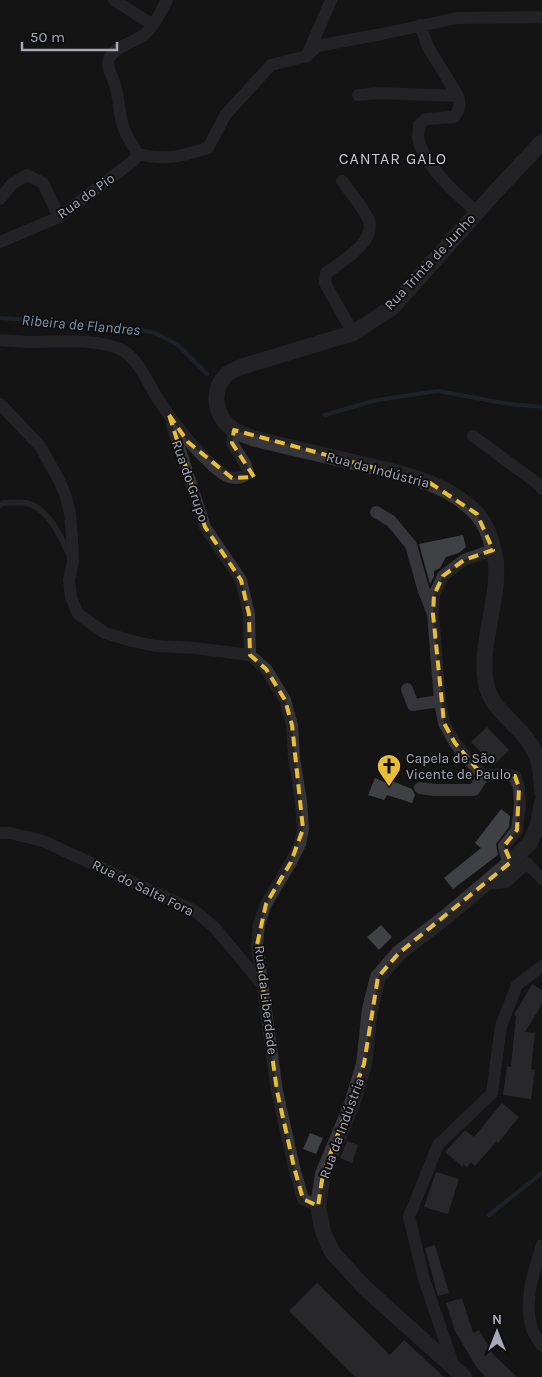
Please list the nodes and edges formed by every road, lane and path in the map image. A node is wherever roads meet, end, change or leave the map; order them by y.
1 (114, 0) edge
2 (167, 0) edge
3 (331, 0) edge
4 (542, 16) edge
5 (153, 25) junction
6 (420, 25) junction
7 (307, 56) junction
8 (358, 95) dead end
9 (458, 96) junction
10 (541, 145) edge
11 (138, 154) junction
12 (342, 181) dead end
13 (0, 199) edge
14 (477, 212) junction
15 (59, 217) junction
16 (0, 242) edge
17 (353, 333) junction
18 (0, 340) edge
19 (217, 386) joint
20 (0, 404) edge
21 (169, 415) junction
22 (234, 430) junction
23 (473, 436) dead end
24 (542, 489) edge
25 (0, 505) edge
26 (376, 512) dead end
27 (493, 550) junction
28 (73, 562) junction
29 (433, 614) junction
30 (250, 655) junction
31 (407, 689) dead end
32 (440, 701) junction
33 (483, 776) junction
34 (420, 788) dead end
35 (542, 791) edge
36 (542, 802) edge
37 (0, 833) edge
38 (510, 862) junction
39 (542, 879) edge
40 (485, 884) junction
41 (542, 966) edge
42 (261, 983) junction
43 (318, 1206) junction
44 (542, 1245) edge
45 (542, 1346) edge
46 (459, 1372) edge

1 - 5 street
2 - 5 street
3 - 7 street
4 - 6 street
5 - 11 street
6 - 7 street
6 - 9 street
7 - 11 street
8 - 9 street
9 - 14 street
10 - 14 street, Rua Trinta de Junho
11 - 15 street, Rua do Pio
12 - 17 street
13 - 15 street
14 - 17 street, Rua Trinta de Junho
15 - 16 street, Rua do Pio
17 - 19 street, Rua Trinta de Junho
18 - 21 street
19 - 22 street, Rua da Indústria
20 - 28 street
21 - 22 street
21 - 30 street, Rua do Grupo
22 - 27 street, Rua da Indústria
23 - 24 street
25 - 28 lane
26 - 29 street
27 - 29 street
27 - 35 street, Rua da Indústria
28 - 30 street
29 - 32 street
30 - 42 street, Rua da Liberdade
31 - 32 street
32 - 33 street
33 - 34 street
33 - 38 street
36 - 38 street, Rua da Indústria
37 - 42 street, Rua do Salta Fora
38 - 40 street, Rua da Indústria
39 - 40 street
40 - 43 street, Rua da Indústria
41 - 46 street
42 - 43 street, Rua da Liberdade
43 - 46 street, Rua da Indústria
44 - 45 street

